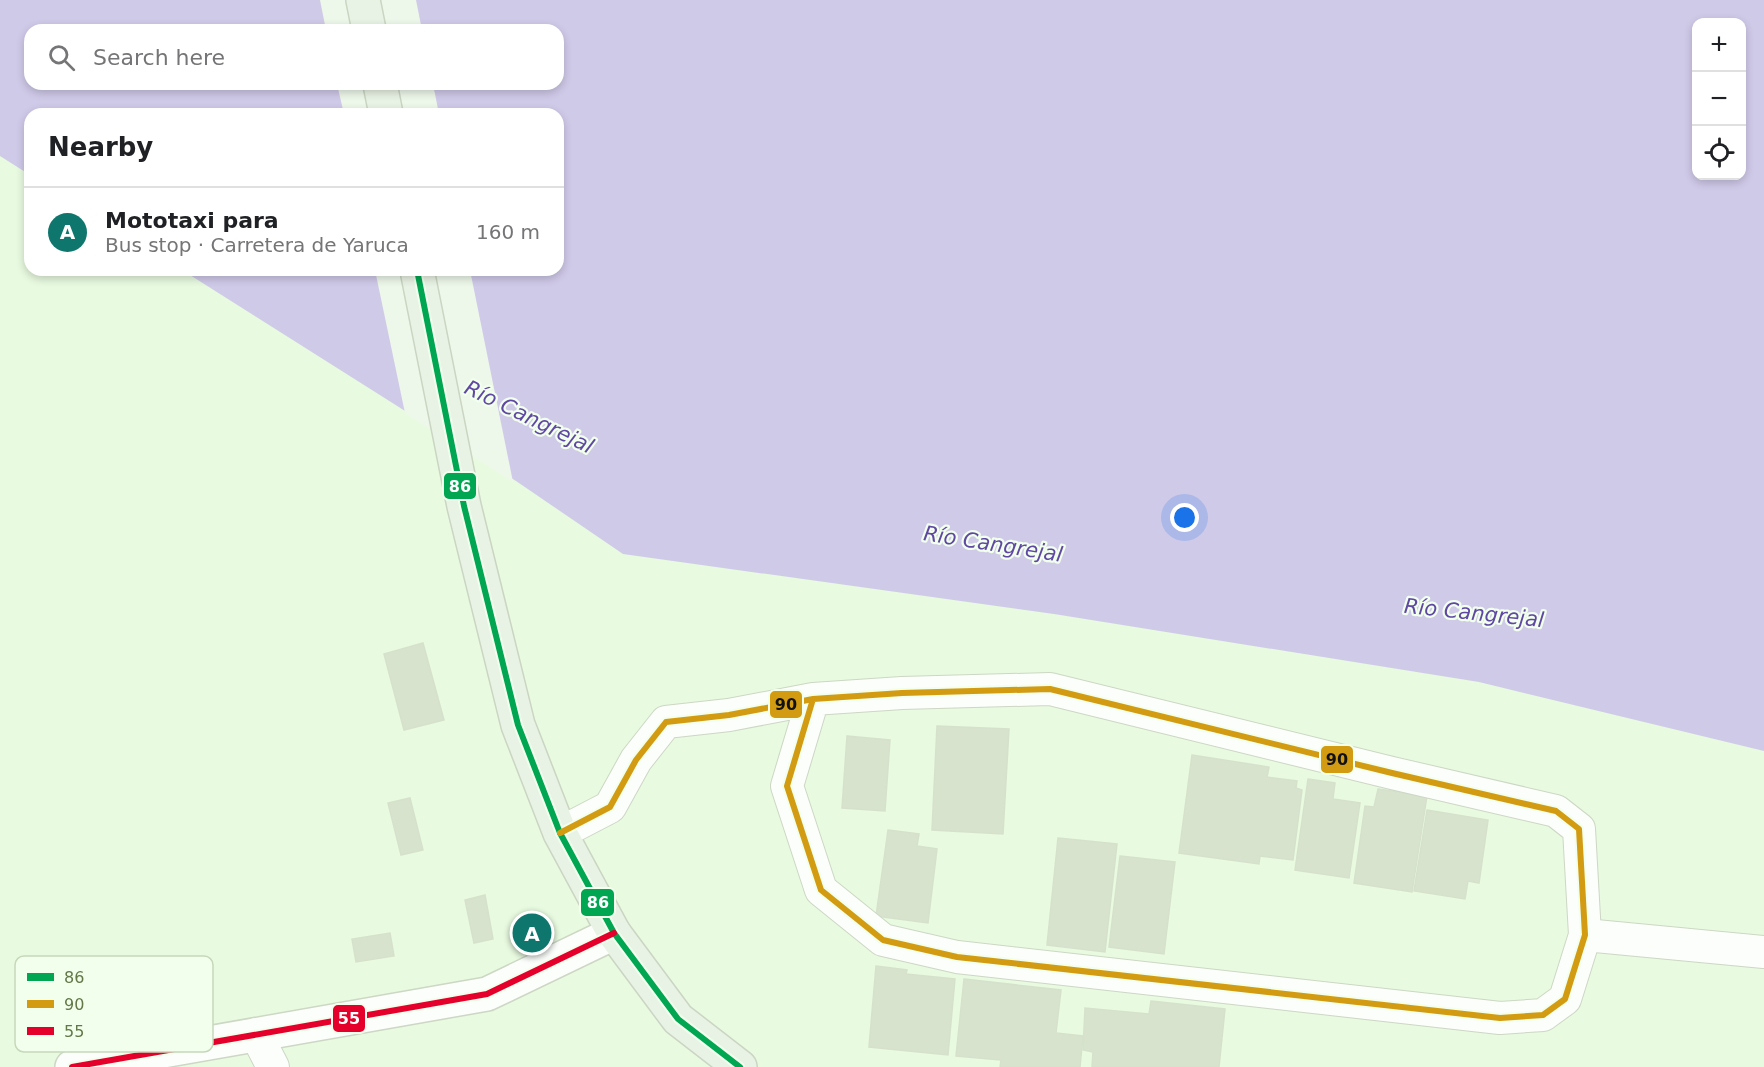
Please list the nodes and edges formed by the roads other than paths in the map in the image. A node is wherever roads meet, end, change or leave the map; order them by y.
1 (363, 0) edge
2 (368, 24) edge
3 (381, 90) edge
4 (385, 108) edge
5 (418, 276) edge
6 (813, 699) junction
7 (560, 833) junction
8 (614, 933) junction
9 (1585, 935) junction
10 (1764, 952) edge
11 (256, 1034) junction
12 (213, 1042) edge
13 (156, 1052) edge
14 (72, 1067) edge
15 (273, 1067) edge
16 (740, 1067) edge

1 - 2 main road
3 - 4 main road
5 - 7 main road
6 - 7 street
6 - 9 street
6 - 9 street
7 - 8 main road
8 - 11 street
8 - 16 main road
9 - 10 street
11 - 12 street
11 - 15 street
13 - 14 street

